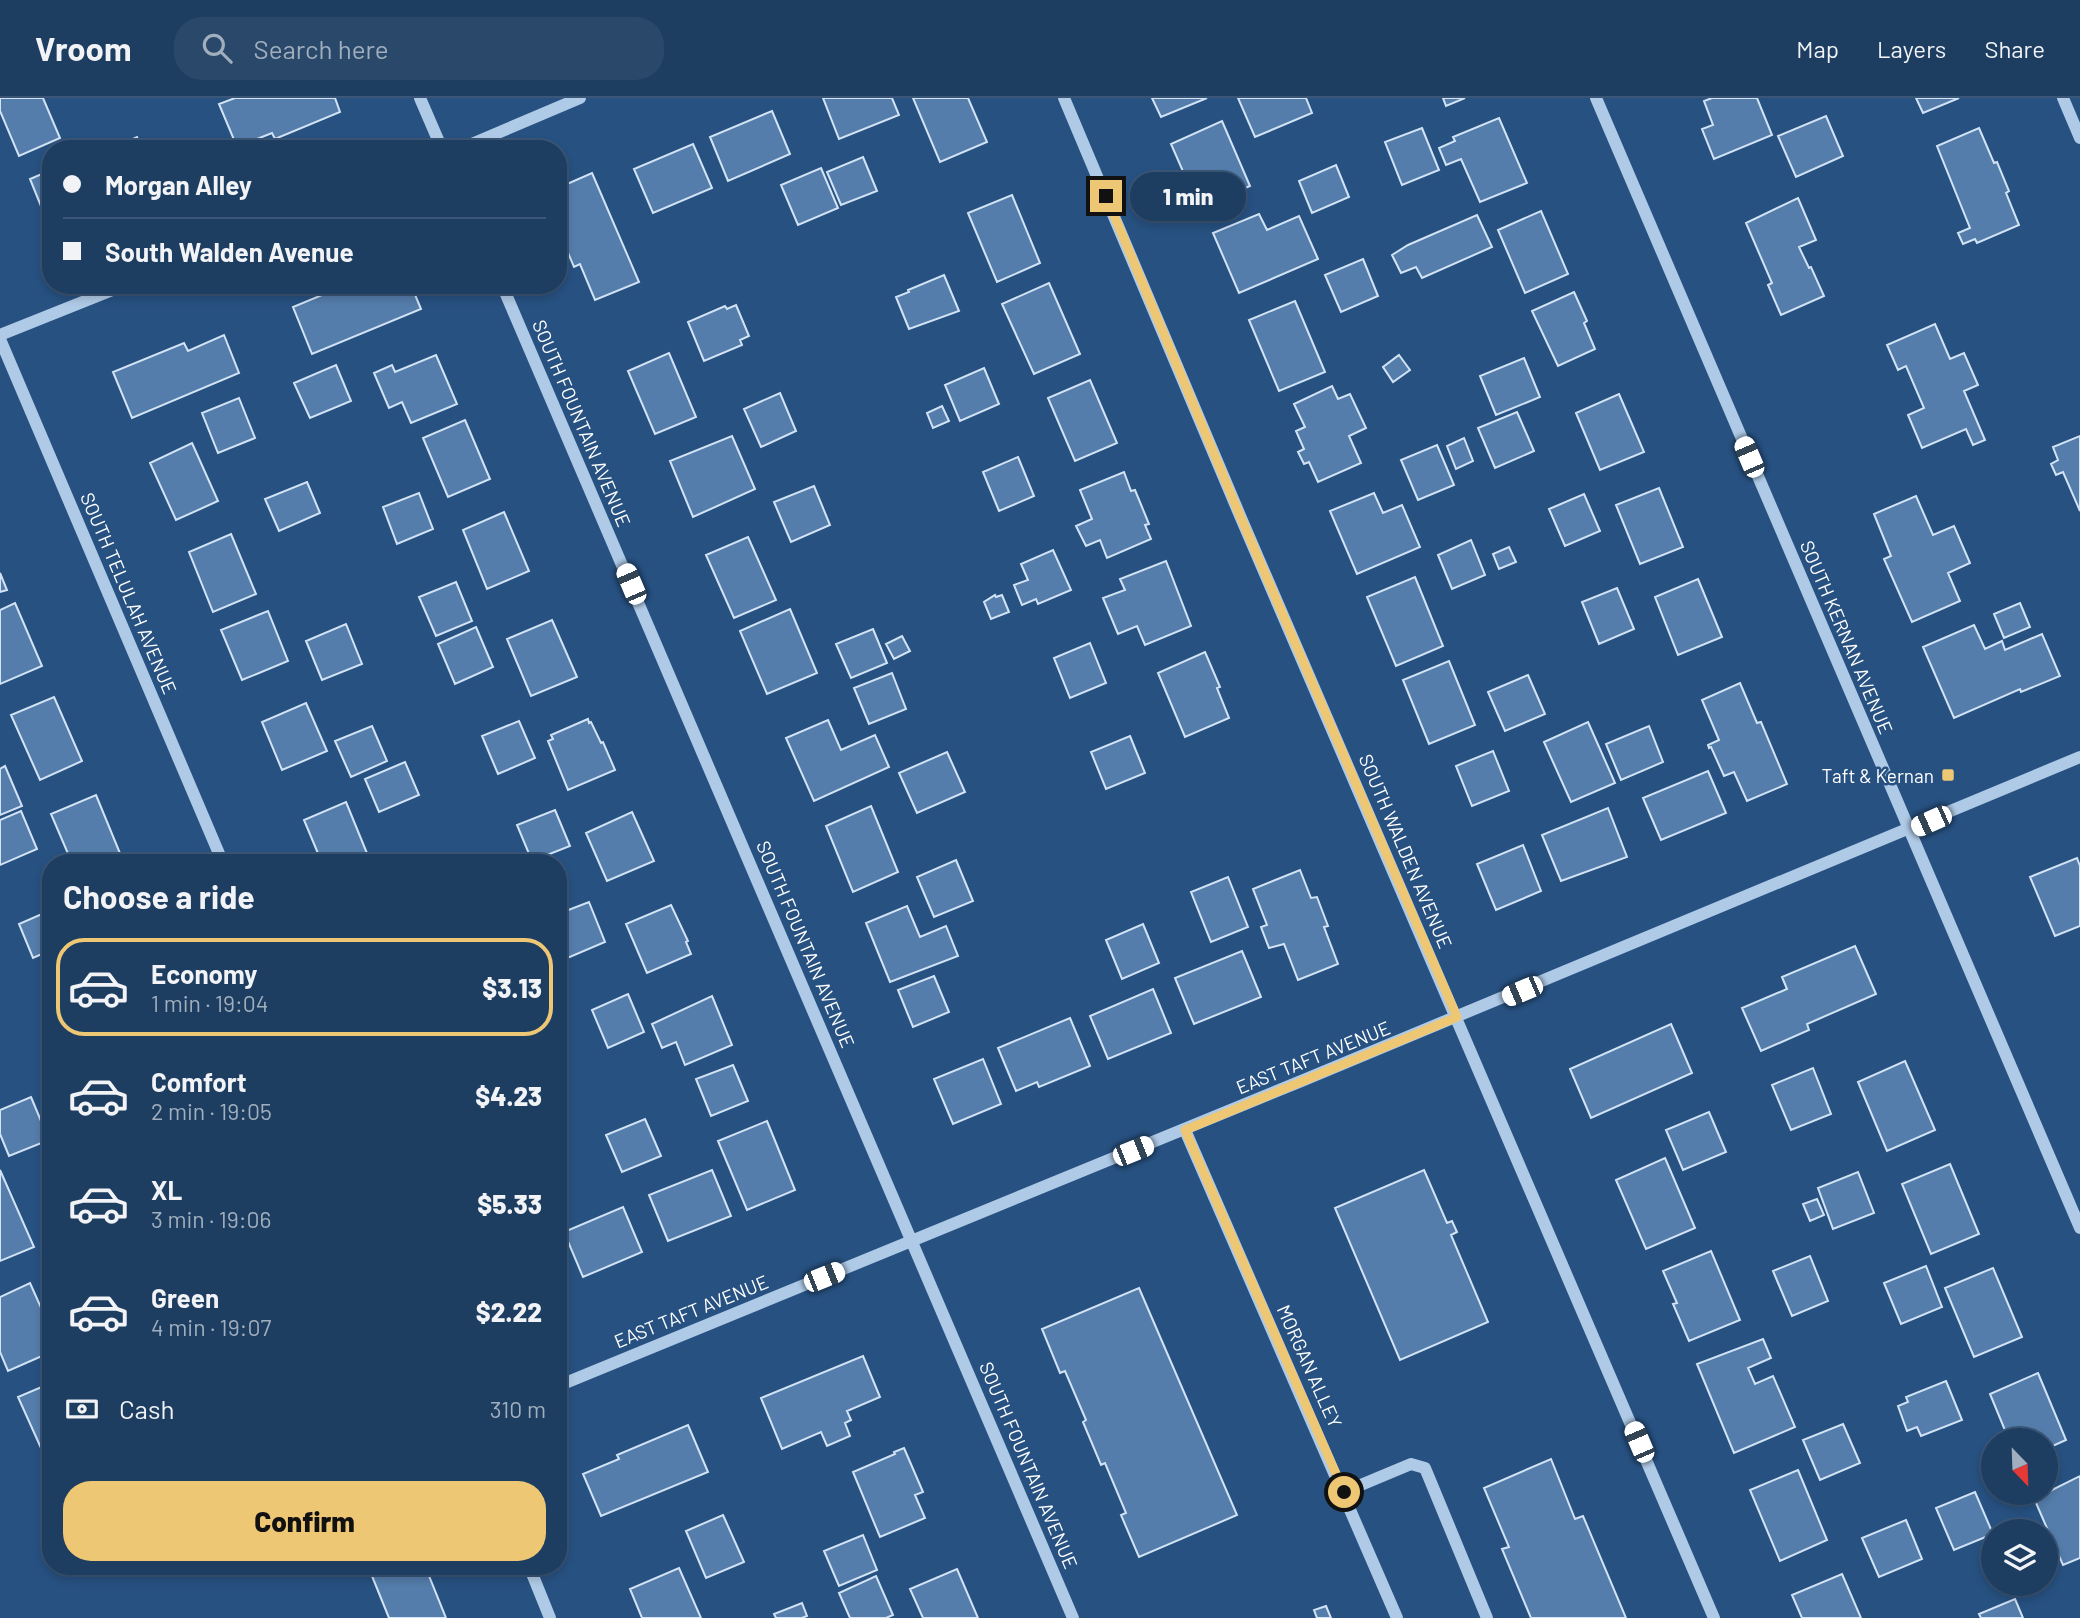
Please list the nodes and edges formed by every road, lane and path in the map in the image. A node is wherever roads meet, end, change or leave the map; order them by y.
1 (421, 98) edge
2 (580, 98) edge
3 (1064, 98) edge
4 (1596, 98) edge
5 (2063, 98) edge
6 (2080, 138) edge
7 (438, 140) edge
8 (481, 140) edge
9 (103, 294) edge
10 (506, 294) edge
11 (0, 337) edge
12 (2080, 757) edge
13 (1908, 831) junction
14 (219, 854) edge
15 (1457, 1017) junction
16 (1185, 1130) junction
17 (2080, 1228) edge
18 (913, 1240) junction
19 (567, 1382) edge
20 (1344, 1492) junction
21 (533, 1575) edge
22 (551, 1618) edge
23 (1073, 1618) edge
24 (1397, 1618) edge
25 (1488, 1618) edge
26 (1714, 1618) edge

1 - 7 street
2 - 8 street
3 - 15 street, SOUTH WALDEN AVENUE
4 - 13 street, SOUTH KERNAN AVENUE
5 - 6 street
9 - 11 street
10 - 18 street, SOUTH FOUNTAIN AVENUE
11 - 14 street, SOUTH TELULAH AVENUE
12 - 13 street, EAST TAFT AVENUE
13 - 15 street, EAST TAFT AVENUE
13 - 17 street, SOUTH KERNAN AVENUE
15 - 16 street, EAST TAFT AVENUE
15 - 26 street, SOUTH WALDEN AVENUE
16 - 18 street, EAST TAFT AVENUE
16 - 20 street, MORGAN ALLEY
18 - 19 street, EAST TAFT AVENUE
18 - 23 street, SOUTH FOUNTAIN AVENUE
20 - 24 street, MORGAN ALLEY
20 - 25 street
21 - 22 street

